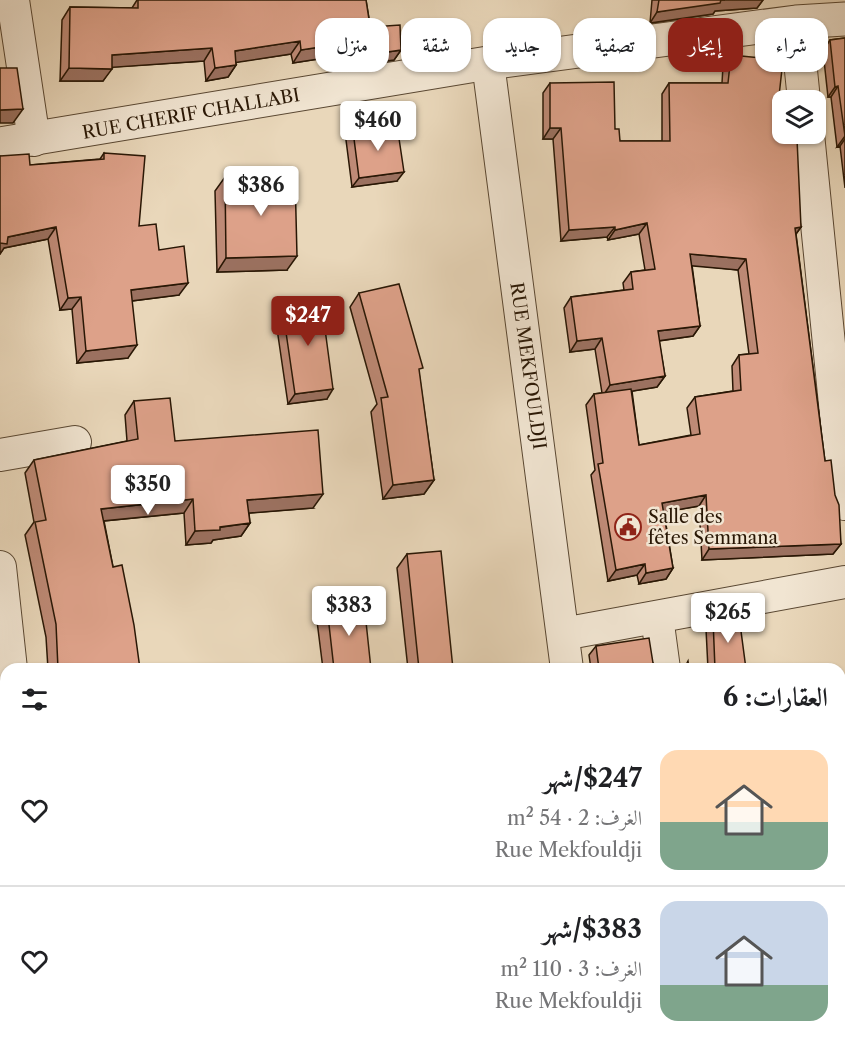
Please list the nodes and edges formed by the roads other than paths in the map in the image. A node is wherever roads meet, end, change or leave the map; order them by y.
1 (13, 0) edge
2 (818, 15) edge
3 (561, 52) edge
4 (483, 64) edge
5 (489, 72) edge
6 (806, 90) edge
7 (34, 140) junction
8 (0, 144) edge
9 (809, 144) edge
10 (75, 442) dead end
11 (0, 454) edge
12 (845, 504) edge
13 (0, 567) edge
14 (845, 582) edge
15 (657, 617) junction
16 (563, 634) junction
17 (10, 663) edge
18 (566, 663) edge
19 (663, 663) edge

1 - 7 street
2 - 3 street, RUE CHERIF CHALLABI
2 - 6 street
4 - 7 street, RUE CHERIF CHALLABI
5 - 16 street, RUE MEKFOULDJI
7 - 8 street, RUE CHERIF CHALLABI
9 - 12 street
10 - 11 street
13 - 17 street
14 - 15 street
15 - 16 street
15 - 19 street
16 - 18 street, RUE MEKFOULDJI

